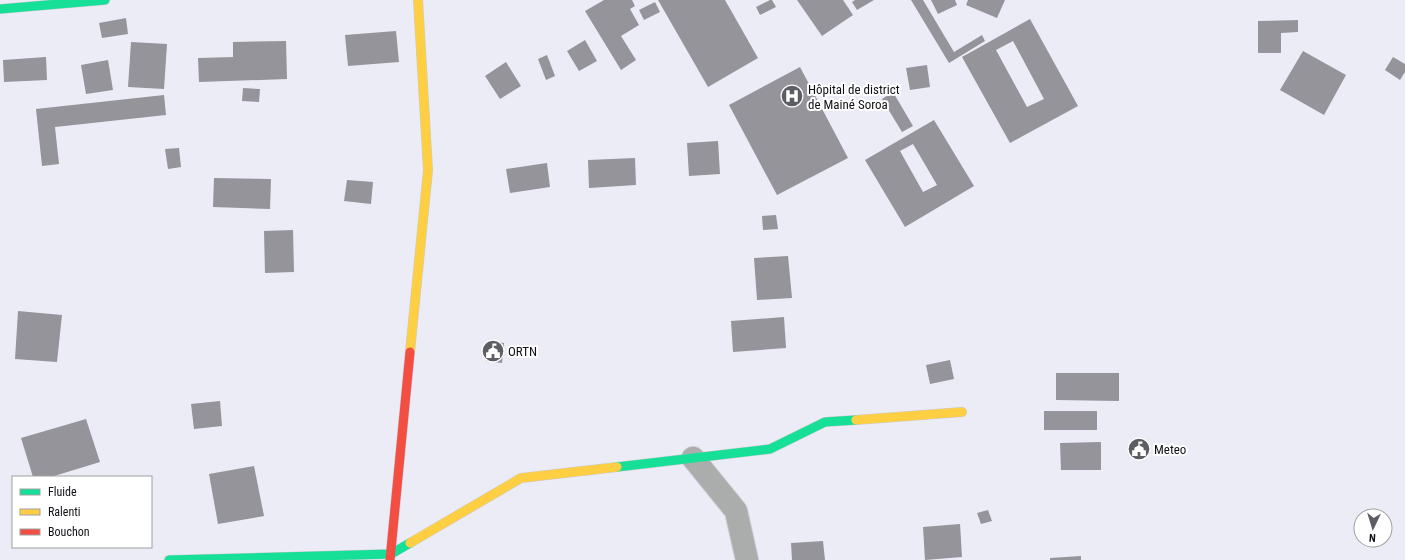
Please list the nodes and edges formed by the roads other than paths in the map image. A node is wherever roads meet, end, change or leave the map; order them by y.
1 (105, 0) edge
2 (418, 0) edge
3 (0, 9) edge
4 (962, 412) dead end
5 (693, 458) junction
6 (391, 557) edge
7 (169, 560) edge
8 (747, 560) edge

1 - 3 street
2 - 6 street
4 - 5 street
5 - 6 street
5 - 8 street
6 - 7 street

